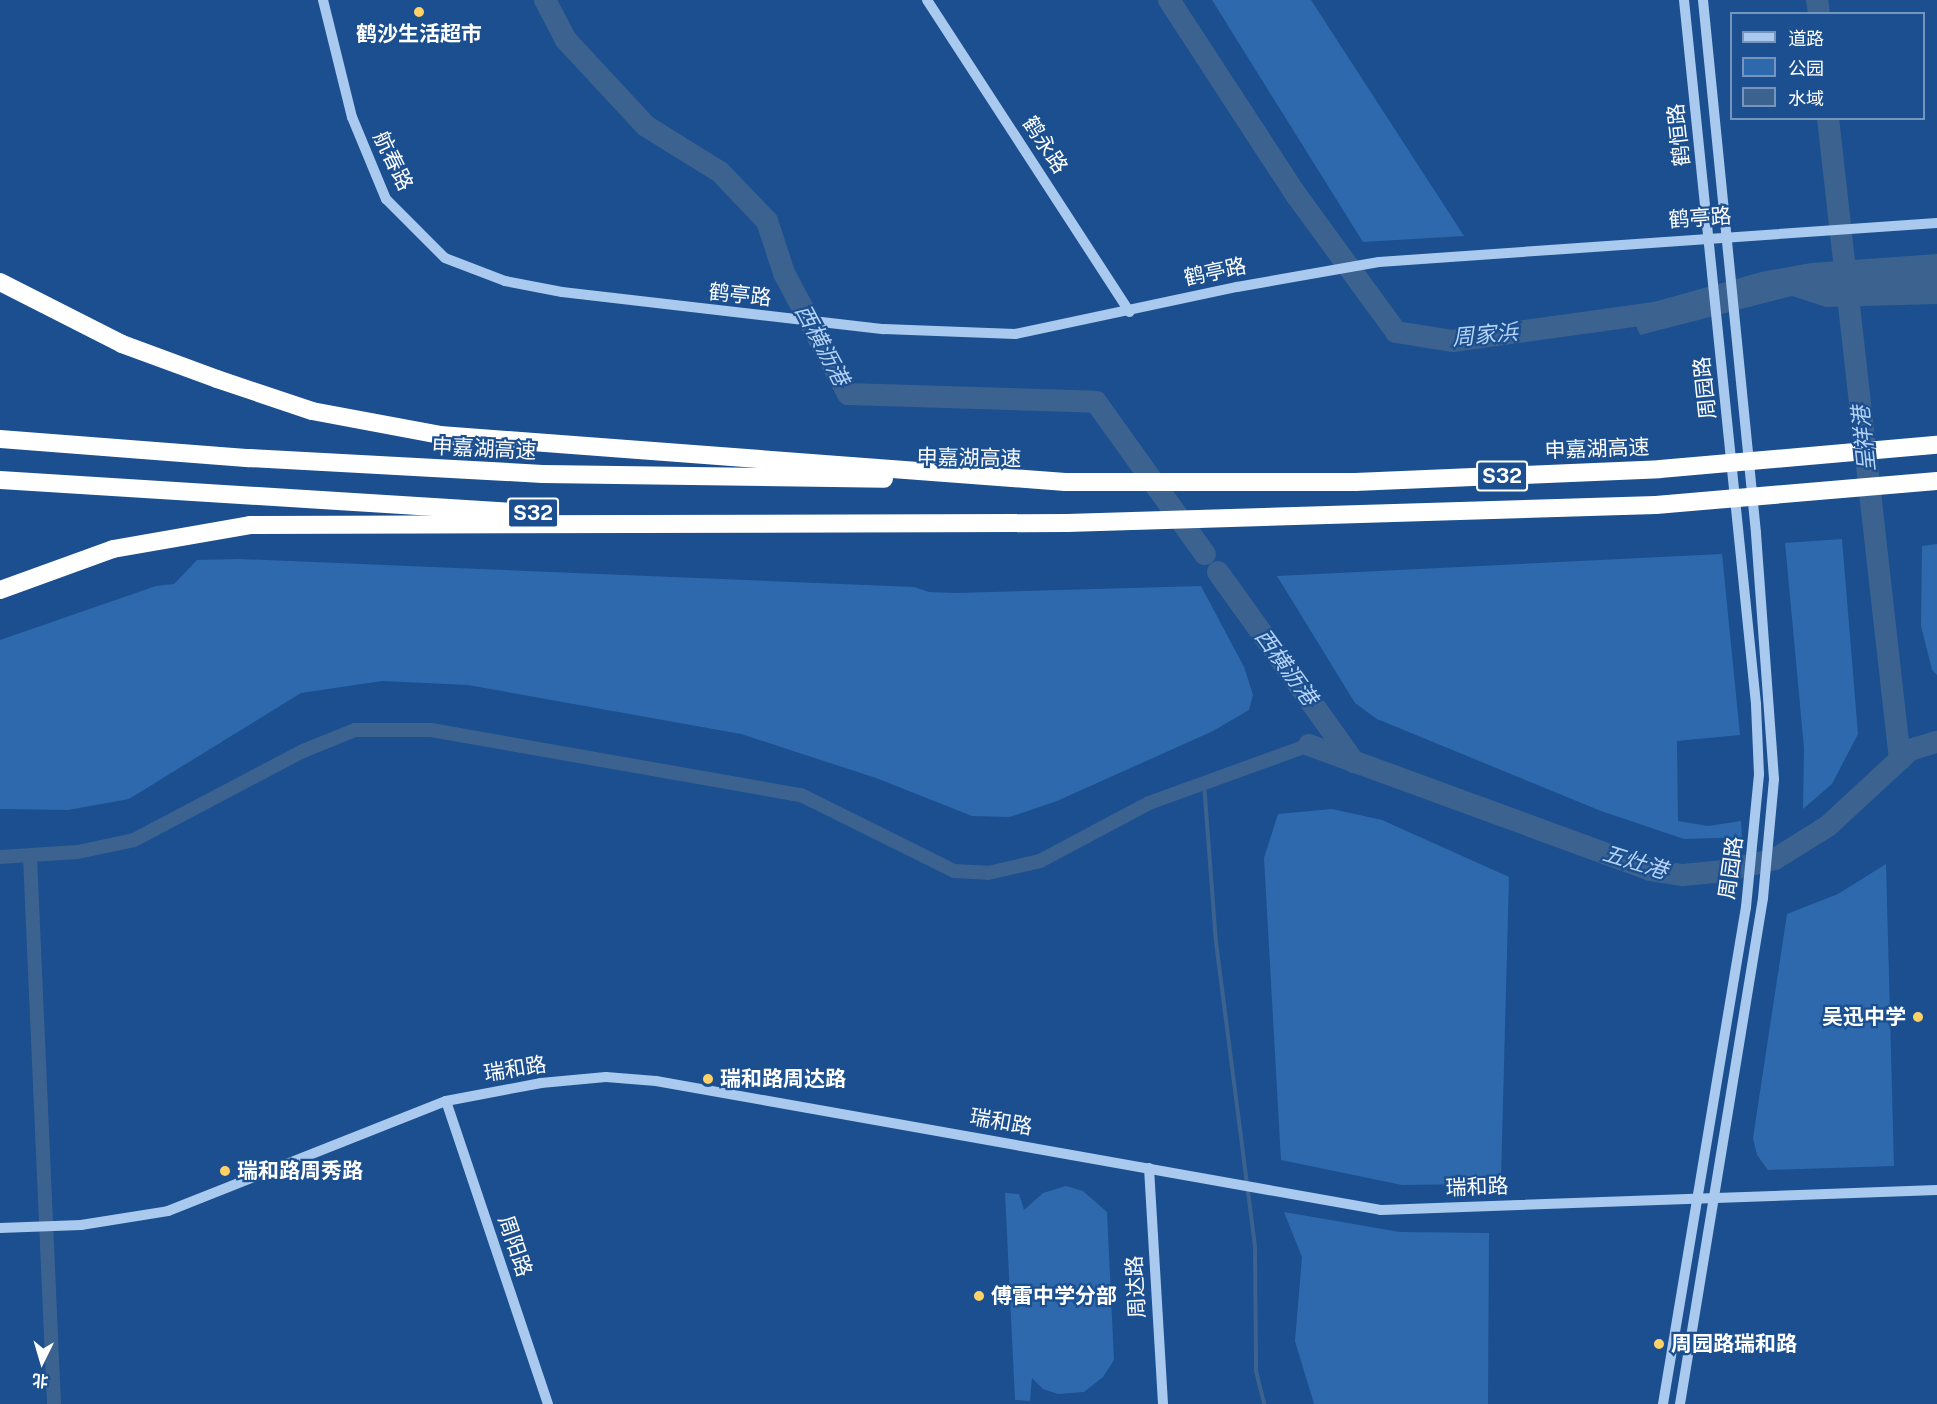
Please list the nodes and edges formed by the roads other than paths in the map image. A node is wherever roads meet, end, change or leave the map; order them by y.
1 (323, 0) edge
2 (927, 0) edge
3 (1684, 0) edge
4 (1703, 0) edge
5 (1937, 223) edge
6 (1727, 235) junction
7 (1710, 236) junction
8 (1729, 264) joint
9 (1712, 266) joint
10 (505, 281) joint
11 (0, 282) edge
12 (1130, 312) junction
13 (0, 439) edge
14 (1937, 445) edge
15 (0, 480) edge
16 (1937, 481) edge
17 (1065, 482) junction
18 (1067, 523) junction
19 (113, 549) junction
20 (0, 576) edge
21 (0, 590) edge
22 (446, 1101) junction
23 (1149, 1168) junction
24 (1937, 1190) edge
25 (1715, 1199) junction
26 (1695, 1200) junction
27 (0, 1228) edge
28 (548, 1404) edge
29 (1162, 1404) edge
30 (1663, 1404) edge
31 (1680, 1404) edge

1 - 10 street, 航春路
2 - 12 street, 鹤永路
3 - 7 street, 鹤恒路
4 - 6 street, 鹤恒路
5 - 6 street, 鹤亭路
6 - 7 street, 鹤亭路
6 - 8 street, 鹤恒路
7 - 9 street, 鹤恒路
7 - 12 street, 鹤亭路
8 - 25 street, 周园路
9 - 26 street, 周园路
10 - 12 street, 鹤亭路
11 - 17 highway
13 - 17 highway, 申嘉湖高速 / S32
14 - 17 highway, 申嘉湖高速 / S32, bridge
15 - 18 highway, S32
16 - 18 highway, S32, bridge
18 - 19 highway
19 - 20 highway
19 - 21 highway
22 - 23 street, 瑞和路
22 - 27 street, 瑞和路
22 - 28 street, 周阳路
23 - 26 street, 瑞和路
23 - 29 street, 周达路
24 - 25 street, 瑞和路
25 - 26 street, 瑞和路
25 - 31 street, 周园路
26 - 30 street, 周园路

